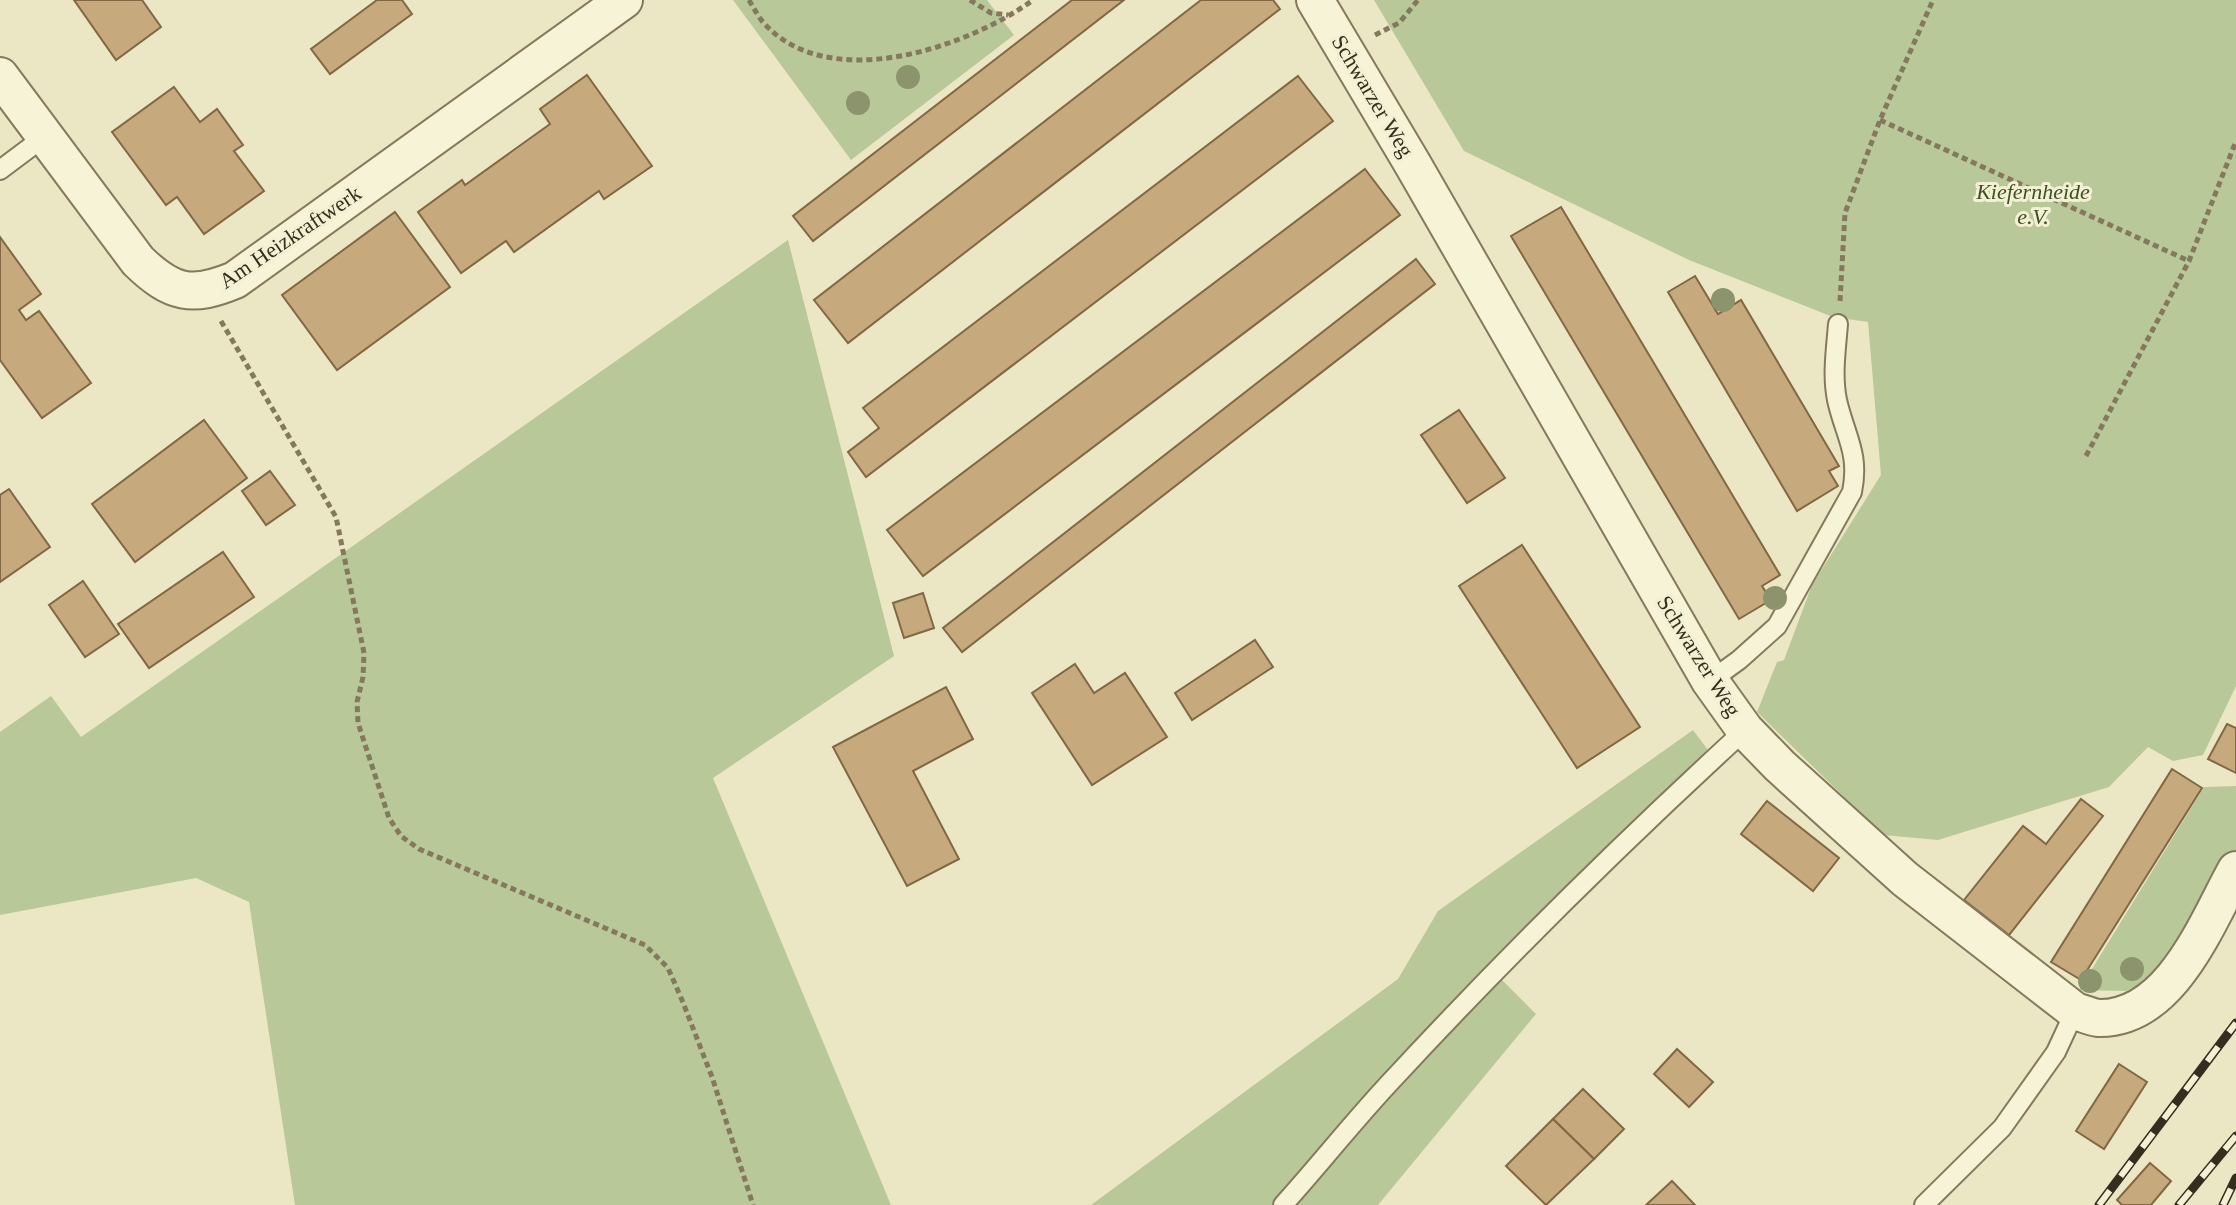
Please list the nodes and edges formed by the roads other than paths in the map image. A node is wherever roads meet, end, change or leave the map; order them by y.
1 (624, 0) edge
2 (1315, 0) edge
3 (0, 76) edge
4 (44, 137) junction
5 (0, 170) edge
6 (1838, 324) road end
7 (1710, 681) junction
8 (1745, 730) junction
9 (2236, 870) edge
10 (2075, 1011) junction
11 (1283, 1205) edge
12 (1924, 1205) edge

1 - 4 street, Am Heizkraftwerk
2 - 7 street, Schwarzer Weg
3 - 4 street, Am Heizkraftwerk
4 - 5 lane
6 - 7 lane
7 - 8 street, Schwarzer Weg
8 - 10 street, Schwarzer Weg
8 - 11 lane
9 - 10 street
10 - 12 lane

